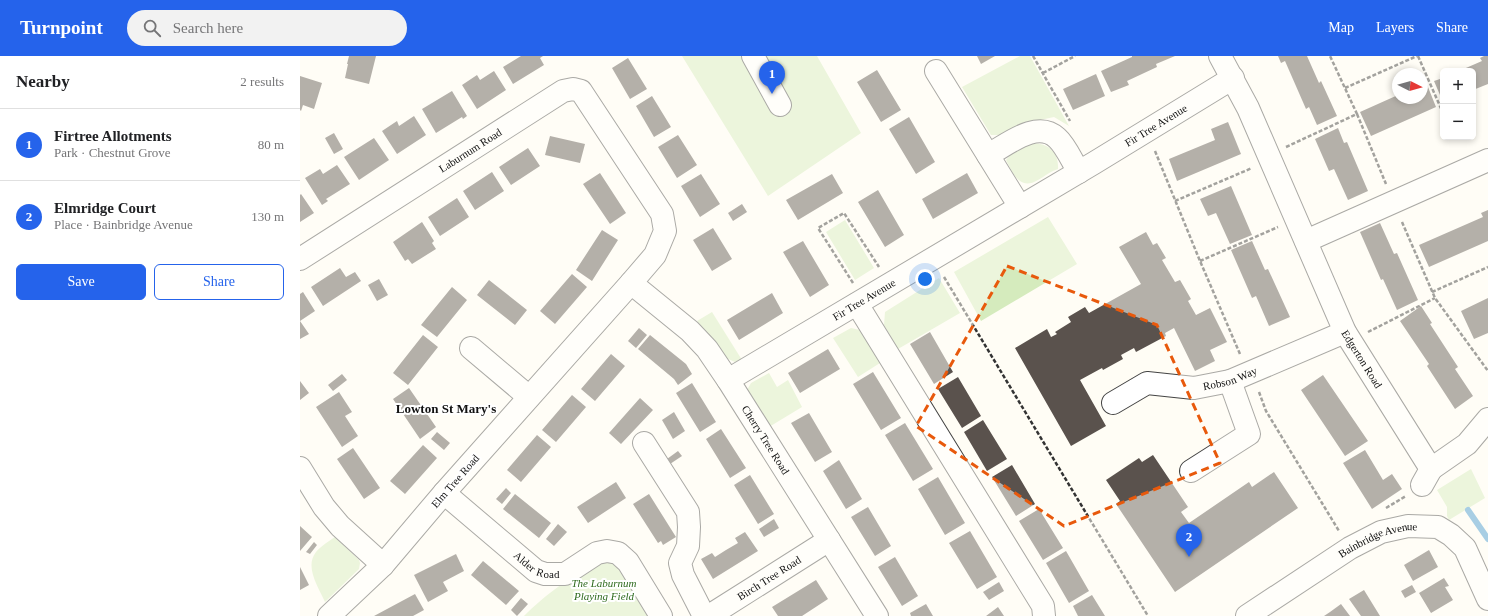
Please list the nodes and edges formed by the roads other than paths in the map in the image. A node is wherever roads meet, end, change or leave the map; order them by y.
1 (754, 56) edge
2 (1220, 56) edge
3 (936, 71) dead end
4 (1233, 78) junction
5 (780, 104) dead end
6 (988, 155) junction
7 (1488, 160) edge
8 (1079, 172) junction
9 (1020, 208) junction
10 (665, 231) joint
11 (1306, 241) junction
12 (300, 259) edge
13 (631, 283) junction
14 (861, 302) junction
15 (1348, 336) junction
16 (471, 348) dead end
17 (1244, 376) junction
18 (728, 380) junction
19 (529, 397) junction
20 (1113, 403) dead end
21 (1488, 419) edge
22 (644, 443) dead end
23 (300, 468) edge
24 (1191, 471) dead end
25 (444, 493) junction
26 (829, 540) junction
27 (383, 566) junction
28 (1488, 599) edge
29 (329, 616) edge
30 (661, 616) edge
31 (704, 616) edge
32 (709, 616) edge
33 (877, 616) edge
34 (1044, 616) edge
35 (1248, 616) edge

1 - 5 street
2 - 4 street, Edgerton Road
3 - 6 street
4 - 8 street, Fir Tree Avenue
4 - 11 street, Edgerton Road
6 - 8 street
6 - 9 street
7 - 11 street
8 - 9 street, Fir Tree Avenue
9 - 14 street, Fir Tree Avenue
10 - 12 street, Laburnum Road
10 - 13 street, Elm Tree Road
11 - 15 street, Edgerton Road
13 - 18 street, Cherry Tree Road
13 - 19 street, Elm Tree Road
14 - 18 street, Fir Tree Avenue
14 - 34 street
15 - 17 street, Robson Way
15 - 21 street, Edgerton Road
16 - 19 street
17 - 20 street, Robson Way
17 - 24 street
18 - 26 street, Cherry Tree Road
19 - 25 street, Elm Tree Road
22 - 31 street
23 - 27 street
25 - 27 street, Elm Tree Road
25 - 30 street, Alder Road
26 - 32 street, Birch Tree Road
26 - 33 street, Cherry Tree Road
27 - 29 street, Elm Tree Road
28 - 35 street, Bainbridge Avenue

